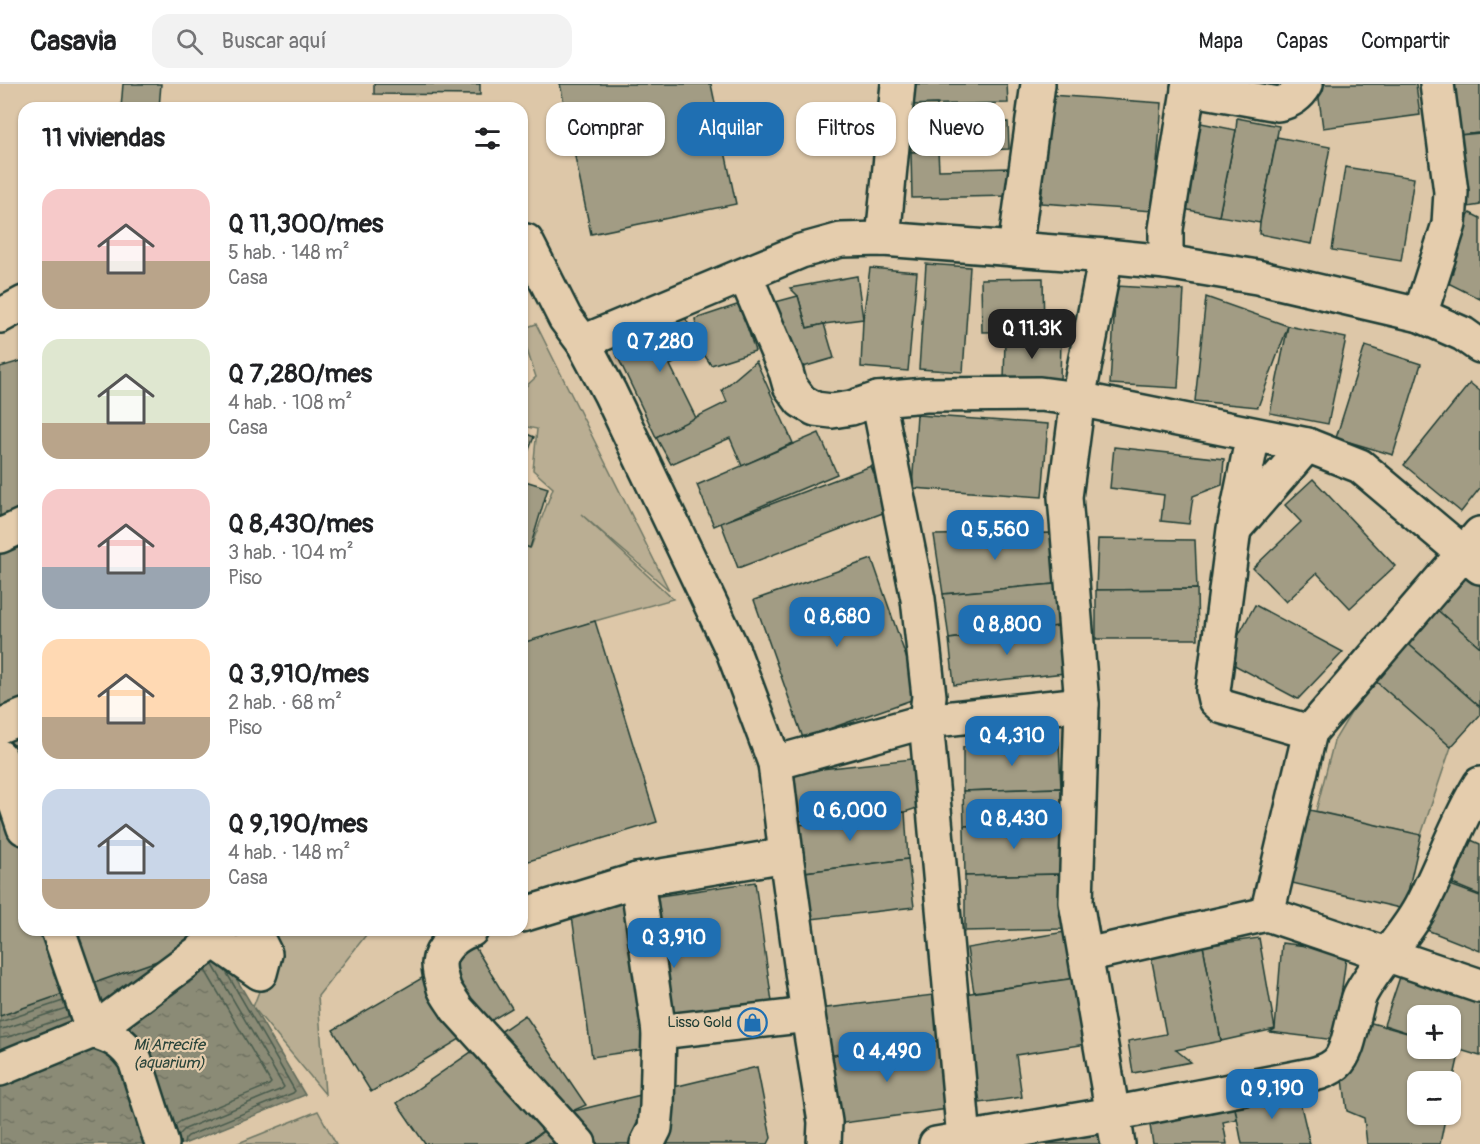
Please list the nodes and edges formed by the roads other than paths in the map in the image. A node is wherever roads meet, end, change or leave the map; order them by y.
1 (898, 84) edge
2 (1038, 84) edge
3 (1306, 84) edge
4 (1437, 84) edge
5 (1189, 86) edge
6 (882, 239) junction
7 (528, 245) edge
8 (1015, 249) junction
9 (1106, 255) junction
10 (1166, 262) junction
11 (745, 275) junction
12 (18, 306) edge
13 (1420, 315) junction
14 (0, 316) edge
15 (583, 342) junction
16 (1480, 346) edge
17 (878, 399) junction
18 (1078, 399) junction
19 (1252, 435) junction
20 (1307, 445) junction
21 (18, 528) edge
22 (1234, 529) junction
23 (0, 536) edge
24 (1475, 552) edge
25 (1082, 704) junction
26 (18, 718) edge
27 (926, 721) junction
28 (0, 726) edge
29 (1310, 732) junction
30 (0, 757) edge
31 (775, 763) junction
32 (1480, 784) edge
33 (18, 810) edge
34 (786, 855) junction
35 (637, 880) junction
36 (528, 913) edge
37 (1267, 914) junction
38 (60, 936) edge
39 (257, 936) edge
40 (458, 936) edge
41 (1388, 954) junction
42 (1086, 955) junction
43 (1480, 986) edge
44 (808, 1015) junction
45 (93, 1031) junction
46 (659, 1032) junction
47 (0, 1069) edge
48 (1115, 1129) edge
49 (950, 1141) edge
50 (162, 1144) edge
51 (579, 1144) edge
52 (647, 1144) edge
53 (824, 1144) edge

1 - 6 street
2 - 8 street
3 - 5 street
4 - 13 street
5 - 10 street
6 - 8 street
6 - 11 street
7 - 15 street
8 - 9 street
9 - 10 street
9 - 18 street
10 - 13 street
11 - 15 street
11 - 17 street
12 - 14 street
13 - 16 street
15 - 31 street
17 - 18 street
17 - 27 street
18 - 19 street
18 - 25 street
19 - 20 street
19 - 22 street
20 - 22 street
20 - 24 street
21 - 23 street
22 - 29 street
24 - 29 street
25 - 27 street
25 - 42 street
26 - 28 street
27 - 31 street
27 - 49 street
29 - 37 street
30 - 33 street
31 - 34 street
32 - 41 street
34 - 35 street
34 - 44 street
35 - 36 street
35 - 46 street
37 - 41 street
37 - 42 street
38 - 45 street
39 - 45 street
40 - 51 street
41 - 43 street
41 - 48 street
42 - 48 street
44 - 46 street
44 - 53 street
45 - 47 street
45 - 50 street
46 - 52 street
48 - 49 street

